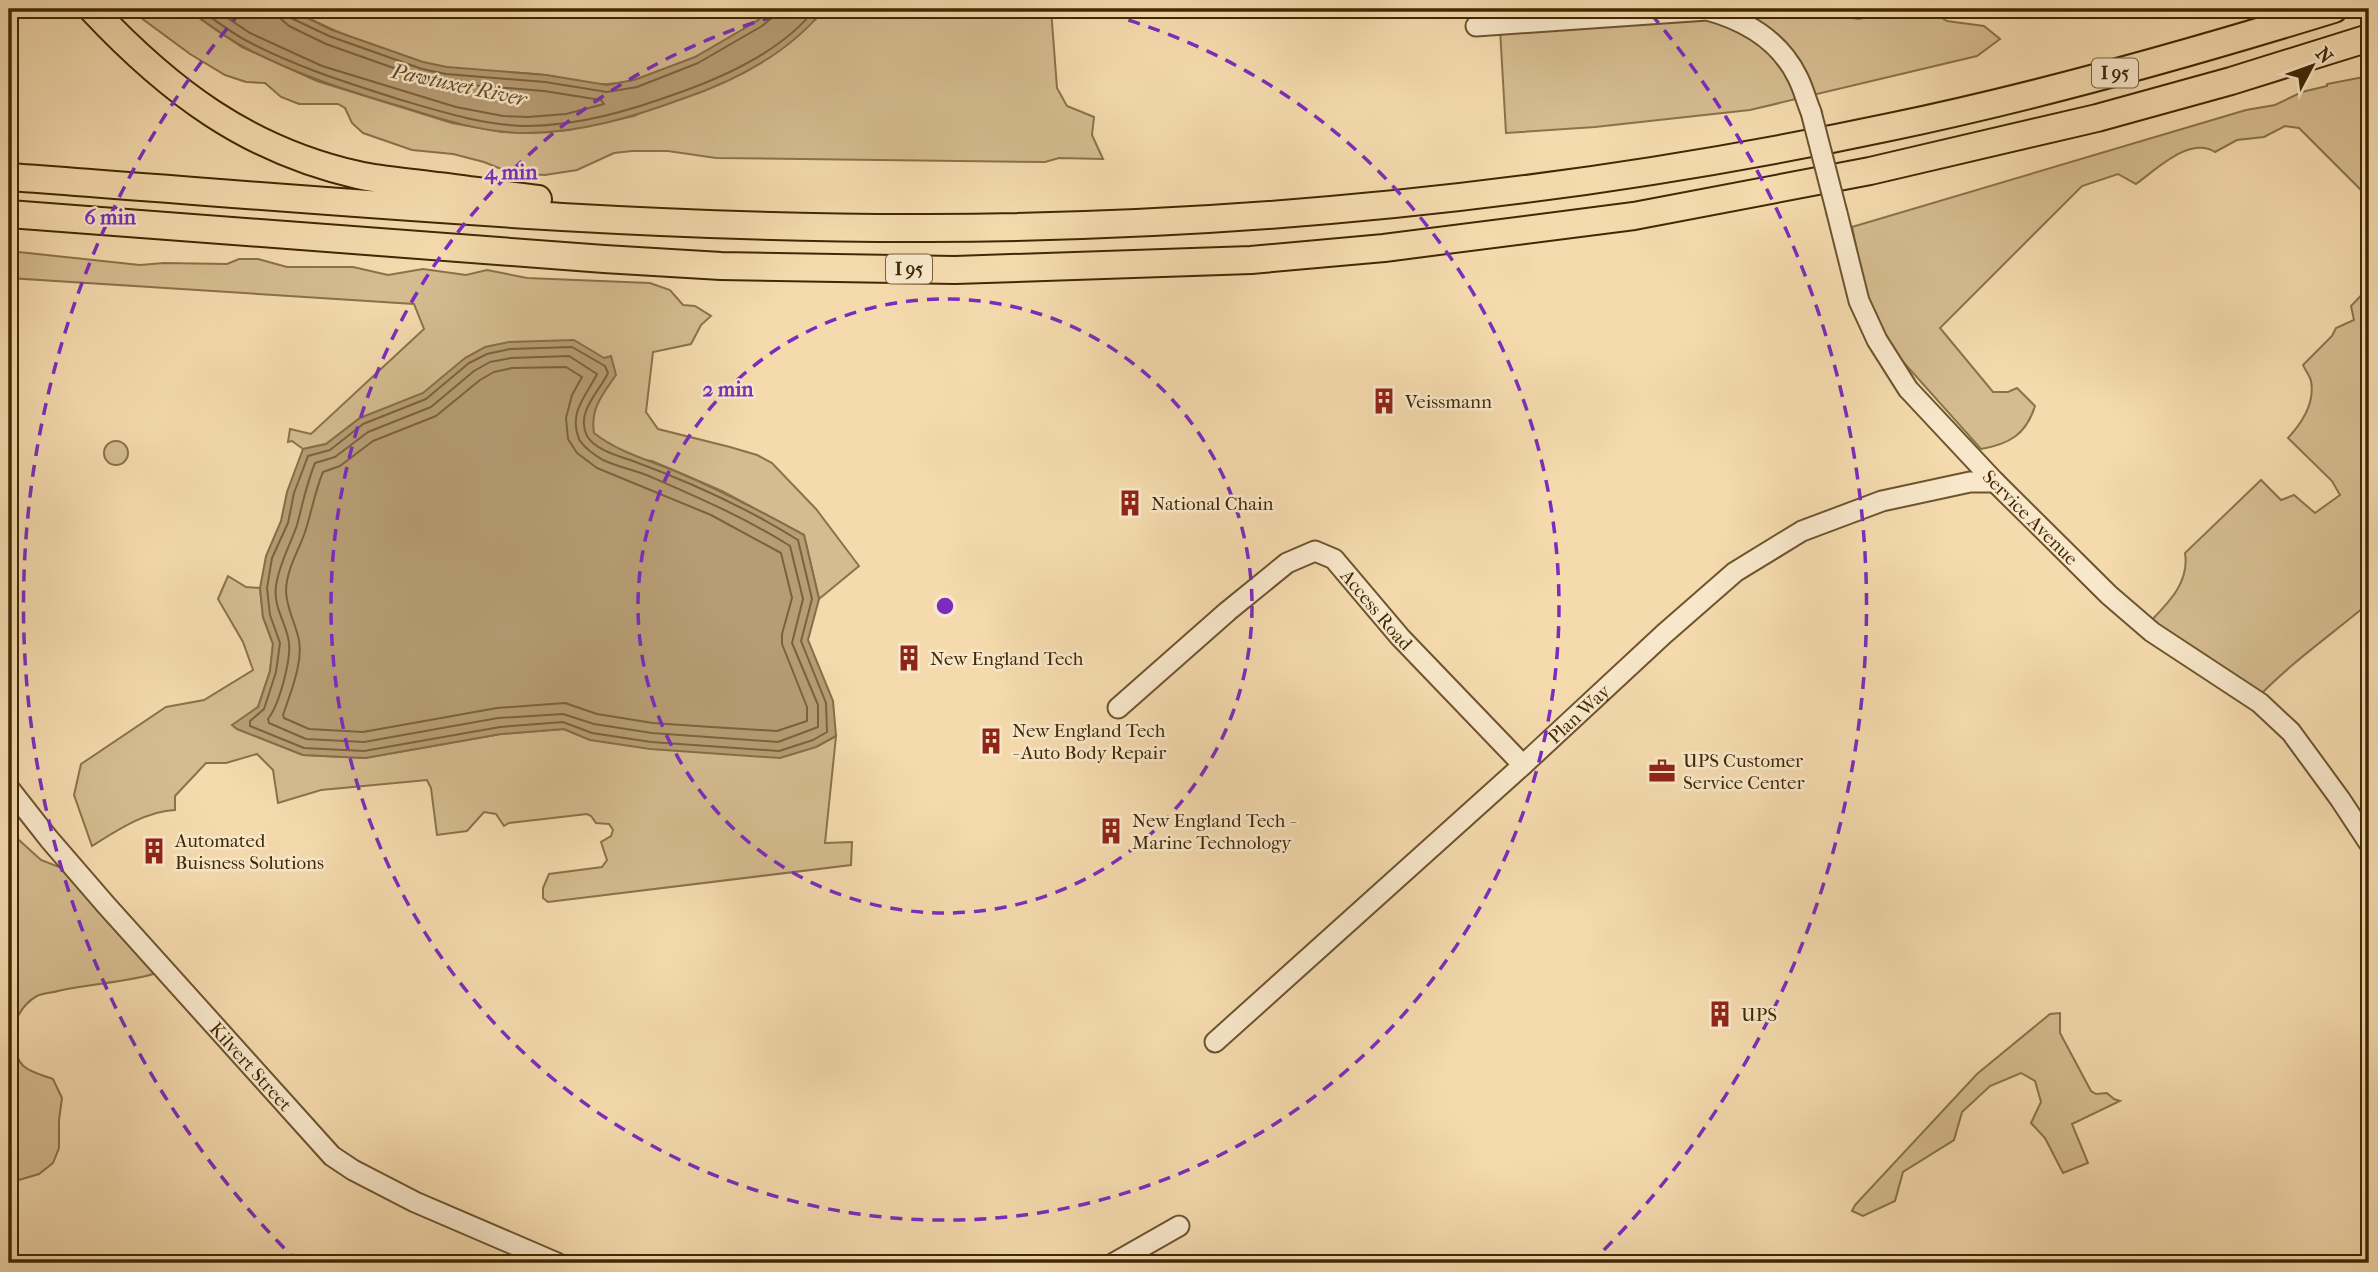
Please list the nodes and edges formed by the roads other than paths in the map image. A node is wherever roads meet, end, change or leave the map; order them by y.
1 (92, 9) edge
2 (2334, 9) edge
3 (1476, 26) dead end
4 (2369, 38) edge
5 (9, 177) edge
6 (9, 214) edge
7 (716, 224) junction
8 (1995, 482) junction
9 (1118, 708) dead end
10 (1523, 765) junction
11 (9, 788) edge
12 (2369, 843) edge
13 (1215, 1042) dead end
14 (1179, 1226) dead end
15 (557, 1263) edge
16 (1114, 1263) edge

1 - 7 highway
2 - 7 highway, I 95
3 - 8 street, Service Avenue, bridge
4 - 6 highway, I 95
5 - 7 highway, I 95
8 - 10 street, Plan Way
8 - 12 street, Service Avenue
9 - 10 street, Access Road
10 - 13 street, Plan Way
11 - 15 street, Kilvert Street
14 - 16 street

